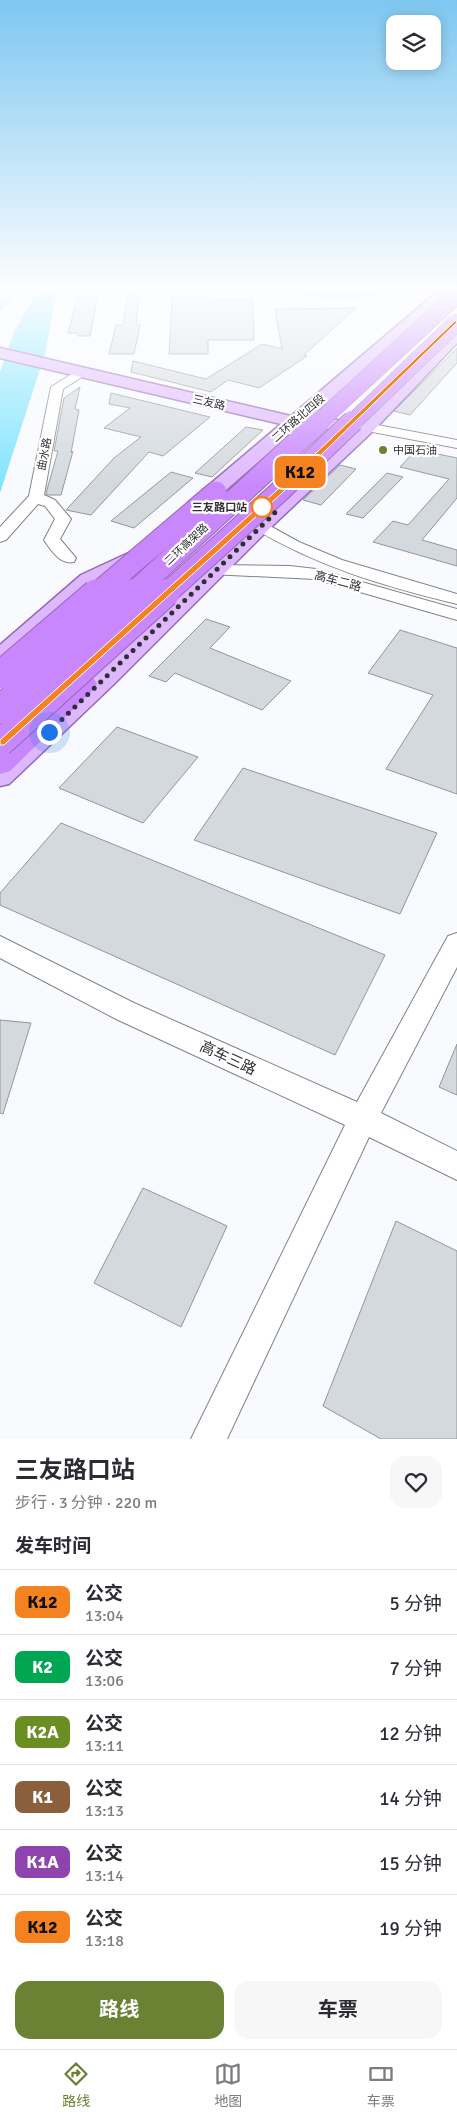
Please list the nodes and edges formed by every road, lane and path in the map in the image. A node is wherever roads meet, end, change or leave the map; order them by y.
1 (0, 353) edge
2 (374, 353) edge
3 (392, 353) edge
4 (425, 353) edge
5 (438, 353) edge
6 (388, 357) junction
7 (81, 372) junction
8 (382, 396) junction
9 (294, 422) junction
10 (366, 426) junction
11 (457, 444) edge
12 (36, 497) junction
13 (262, 526) junction
14 (0, 536) edge
15 (68, 558) dead end
16 (216, 570) junction
17 (457, 599) edge
18 (457, 616) edge
19 (0, 657) edge
20 (0, 675) edge
21 (0, 709) edge
22 (0, 743) edge
23 (0, 764) edge
24 (0, 777) edge
25 (457, 943) edge
26 (0, 946) edge
27 (363, 1119) junction
28 (457, 1166) edge
29 (209, 1439) edge

1 - 7 main road, 三友路
2 - 9 main road, 二环路北四段
3 - 6 highway, 二环高架路, bridge
4 - 8 highway, 二环高架路, bridge
5 - 10 main road
6 - 20 highway, bridge
6 - 21 highway, 二环高架路, bridge
7 - 9 main road, 三友路
7 - 12 street, 曲水路
8 - 22 highway, 二环高架路, bridge
8 - 23 highway
9 - 10 main road, 三友路
9 - 19 main road, 二环路北四段
10 - 11 street
10 - 13 main road
12 - 14 street
12 - 15 street
13 - 16 main road
13 - 17 street, 高车二路
16 - 18 street, 高车二路
16 - 24 main road
25 - 27 street
26 - 27 street, 高车三路
27 - 28 street, 高车三路
27 - 29 street

